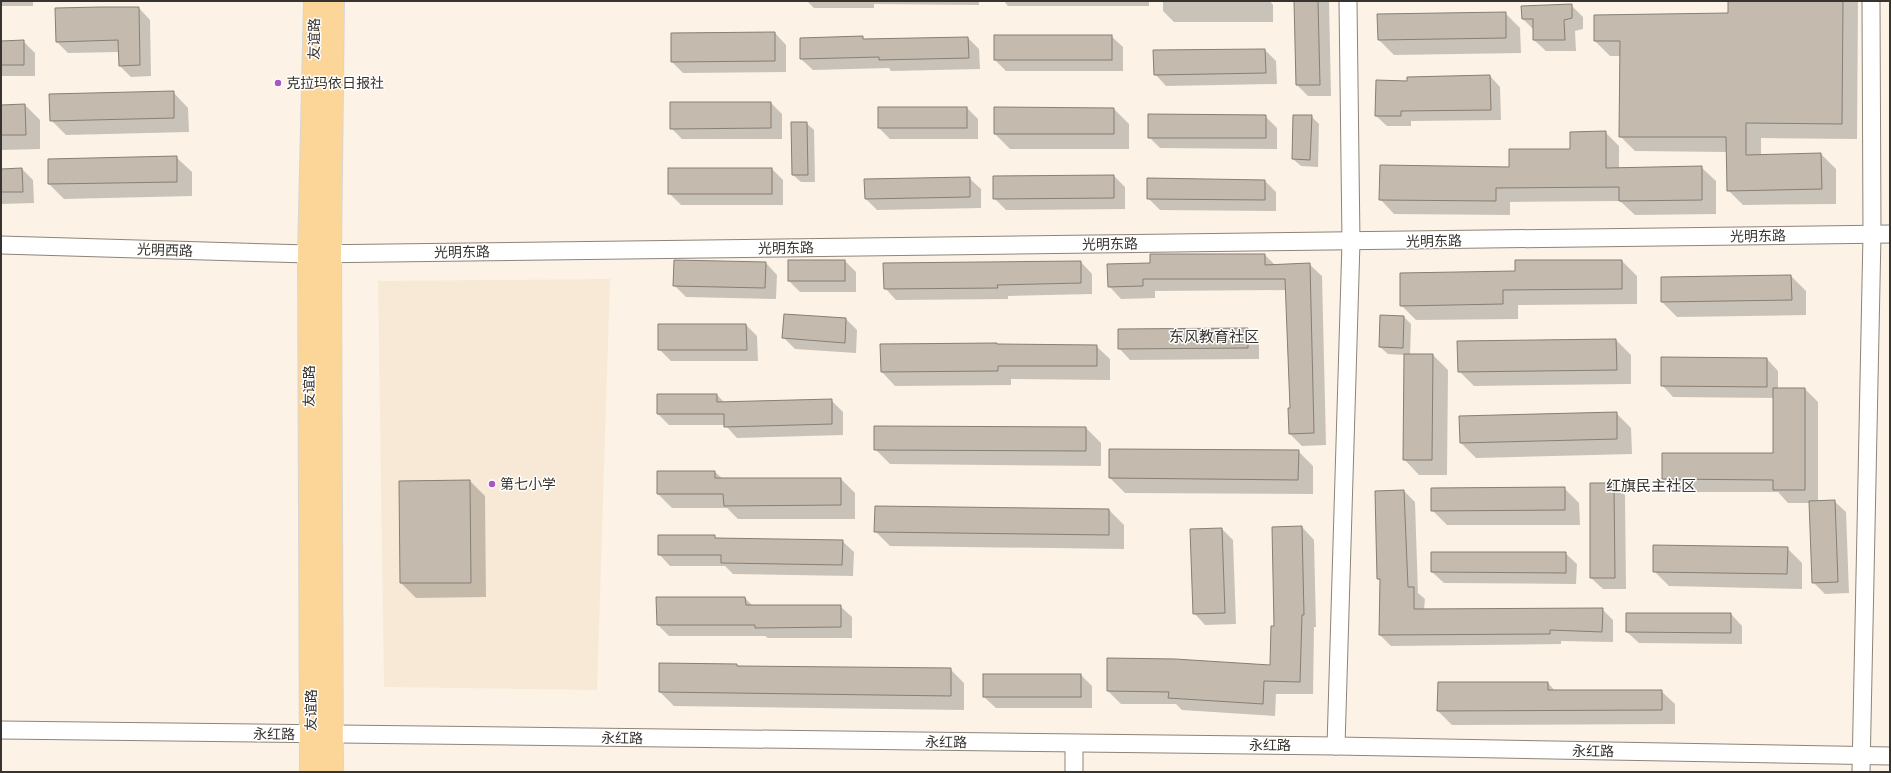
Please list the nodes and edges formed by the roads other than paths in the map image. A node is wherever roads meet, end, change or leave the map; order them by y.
1 (315, 1) edge
2 (333, 1) edge
3 (1348, 1) edge
4 (1871, 1) edge
5 (1872, 234) junction
6 (1890, 234) edge
7 (1351, 242) junction
8 (1, 245) edge
9 (319, 254) junction
10 (1, 730) edge
11 (321, 734) junction
12 (1074, 744) junction
13 (1336, 746) junction
14 (1890, 756) edge
15 (1861, 764) edge
16 (311, 772) edge
17 (332, 772) edge
18 (1074, 772) edge

1 - 9 main road, 友谊路
2 - 9 main road, 友谊路
3 - 7 street
4 - 5 street
5 - 6 street, 光明东路
5 - 7 street, 光明东路
5 - 15 street
7 - 9 street, 光明东路
7 - 13 street
8 - 9 street, 光明西路
9 - 11 main road, 友谊路
10 - 11 street, 永红路
11 - 12 street, 永红路
11 - 16 main road, 友谊路
11 - 17 main road, 友谊路
12 - 13 street, 永红路
12 - 18 street
13 - 15 street, 永红路
14 - 15 street, 永红路

